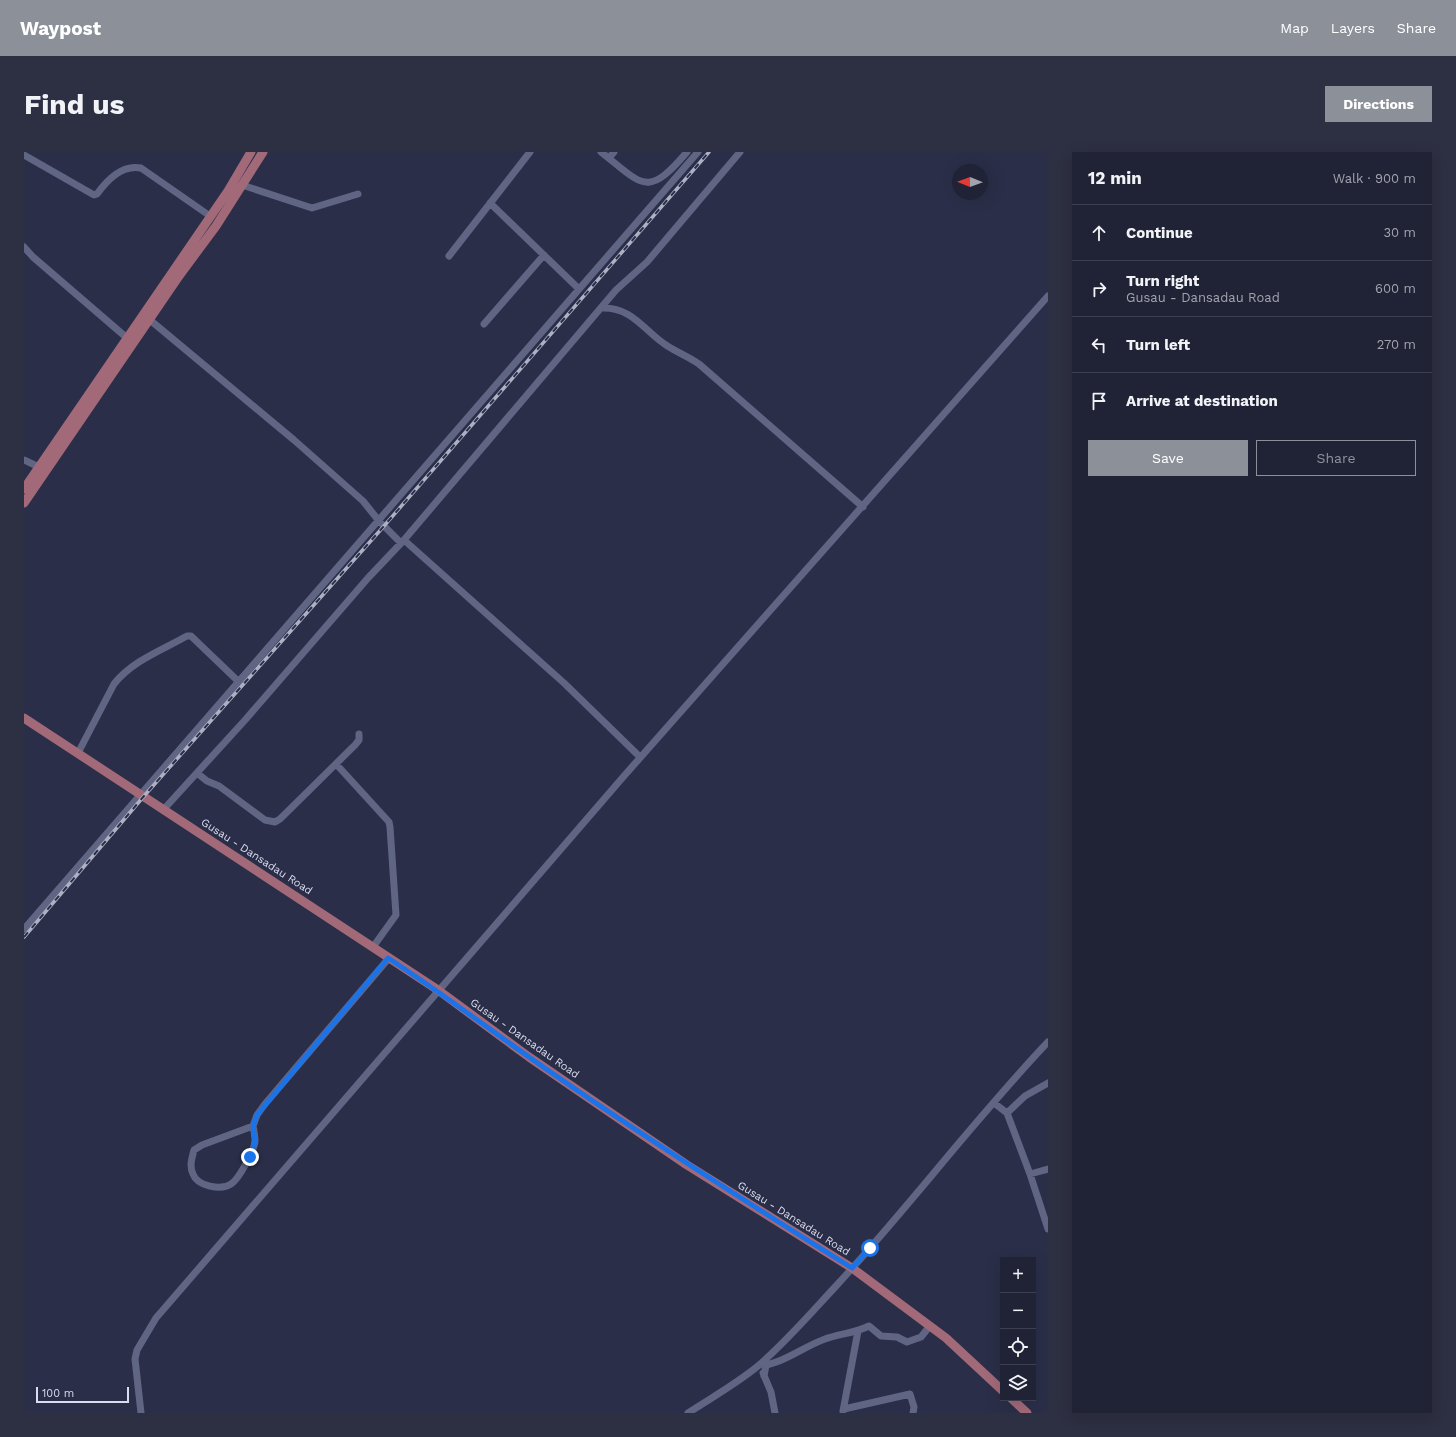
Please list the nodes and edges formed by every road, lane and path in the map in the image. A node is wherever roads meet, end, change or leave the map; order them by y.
1 (251, 152) edge
2 (263, 152) edge
3 (530, 152) edge
4 (601, 152) edge
5 (614, 152) edge
6 (686, 152) edge
7 (698, 152) edge
8 (740, 152) edge
9 (24, 155) edge
10 (609, 158) junction
11 (242, 185) junction
12 (358, 194) dead end
13 (490, 203) junction
14 (210, 216) junction
15 (24, 247) edge
16 (544, 255) junction
17 (449, 256) dead end
18 (579, 289) junction
19 (1048, 296) edge
20 (602, 308) junction
21 (150, 320) junction
22 (484, 324) dead end
23 (127, 338) junction
24 (24, 460) edge
25 (39, 467) junction
26 (24, 489) edge
27 (24, 503) edge
28 (863, 507) junction
29 (378, 521) junction
30 (403, 541) junction
31 (239, 682) junction
32 (24, 718) edge
33 (359, 734) dead end
34 (78, 753) junction
35 (640, 758) junction
36 (337, 765) junction
37 (197, 773) junction
38 (141, 794) junction
39 (164, 809) junction
40 (24, 929) edge
41 (373, 947) junction
42 (388, 958) junction
43 (438, 990) junction
44 (1048, 1042) edge
45 (1048, 1083) edge
46 (994, 1103) junction
47 (1007, 1113) junction
48 (253, 1126) junction
49 (1048, 1169) edge
50 (1030, 1174) junction
51 (1048, 1229) edge
52 (852, 1268) junction
53 (929, 1327) junction
54 (858, 1331) junction
55 (759, 1365) junction
56 (764, 1376) junction
57 (1000, 1388) edge
58 (1014, 1401) edge
59 (843, 1411) edge
60 (141, 1413) edge
61 (688, 1413) edge
62 (775, 1413) edge
63 (913, 1413) edge
64 (1027, 1413) edge

1 - 14 main road
2 - 11 main road
3 - 13 street
4 - 10 street
5 - 10 street
6 - 10 street
7 - 18 street
8 - 20 street
9 - 14 street
11 - 12 street
11 - 21 main road
13 - 16 street
13 - 17 street
14 - 23 main road
15 - 23 street
16 - 18 street
16 - 22 street
18 - 29 street
19 - 28 street
20 - 28 street
20 - 30 street
21 - 27 main road
21 - 29 street
23 - 25 main road
24 - 25 street
25 - 26 main road
28 - 35 street
29 - 30 street
29 - 31 street
30 - 35 street
30 - 37 street
31 - 34 street
31 - 38 street
32 - 34 main road, Gusau - Dansadau Road
33 - 36 street
34 - 38 main road, Gusau - Dansadau Road
35 - 43 street
36 - 37 street
36 - 41 street
37 - 39 street
38 - 39 main road, Gusau - Dansadau Road
38 - 40 street
39 - 41 main road, Gusau - Dansadau Road
41 - 42 main road, Gusau - Dansadau Road
42 - 43 main road, Gusau - Dansadau Road
42 - 48 street
43 - 52 main road, Gusau - Dansadau Road
43 - 60 street
44 - 46 street
45 - 47 street
46 - 47 street
46 - 52 street
47 - 50 street
48 - 48 street
49 - 50 street
50 - 51 street
52 - 53 main road, Gusau - Dansadau Road
52 - 55 street
53 - 54 street
53 - 57 main road, Gusau - Dansadau Road
54 - 56 street
54 - 59 street
55 - 56 street
55 - 61 street
56 - 62 street
58 - 64 main road
59 - 63 street

